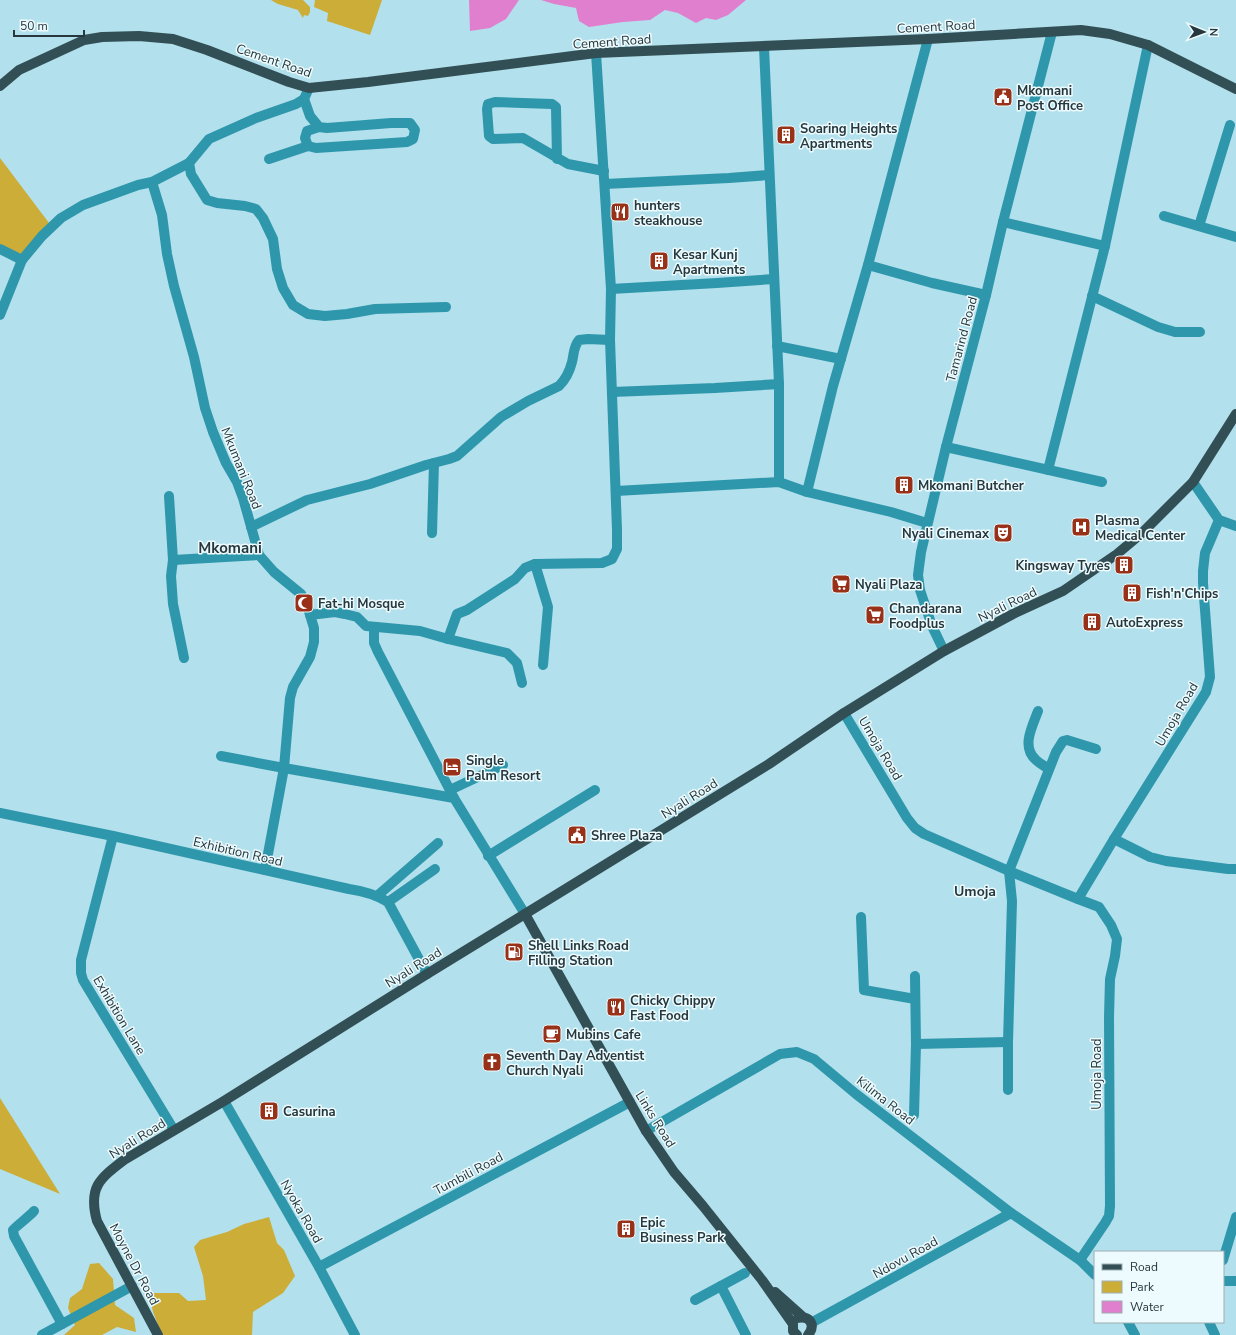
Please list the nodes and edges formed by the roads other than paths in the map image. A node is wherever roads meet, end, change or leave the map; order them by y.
1 (1052, 32) junction
2 (928, 39) junction
3 (1148, 45) junction
4 (764, 47) junction
5 (596, 53) junction
6 (0, 86) edge
7 (309, 88) junction
8 (1236, 89) edge
9 (304, 99) junction
10 (1230, 125) dead end
11 (319, 127) junction
12 (308, 146) junction
13 (269, 159) dead end
14 (556, 159) junction
15 (188, 163) junction
16 (604, 171) junction
17 (769, 175) junction
18 (152, 182) junction
19 (605, 184) junction
20 (1164, 216) dead end
21 (1003, 222) junction
22 (1199, 226) junction
23 (1236, 237) edge
24 (1104, 246) junction
25 (0, 249) edge
26 (22, 260) junction
27 (868, 265) junction
28 (774, 279) junction
29 (611, 288) junction
30 (986, 295) junction
31 (1092, 296) junction
32 (446, 307) dead end
33 (0, 314) edge
34 (1200, 332) dead end
35 (610, 340) junction
36 (777, 346) junction
37 (841, 359) junction
38 (779, 384) junction
39 (612, 392) junction
40 (1236, 414) edge
41 (946, 448) junction
42 (434, 463) junction
43 (1048, 470) junction
44 (779, 482) junction
45 (1102, 482) dead end
46 (1193, 482) junction
47 (616, 492) junction
48 (807, 492) junction
49 (169, 496) dead end
50 (1219, 520) junction
51 (927, 523) junction
52 (1236, 526) edge
53 (251, 527) junction
54 (432, 532) dead end
55 (259, 555) junction
56 (173, 560) junction
57 (535, 564) junction
58 (310, 615) junction
59 (374, 627) junction
60 (448, 639) junction
61 (944, 651) junction
62 (184, 658) dead end
63 (543, 665) dead end
64 (522, 683) dead end
65 (1038, 711) dead end
66 (844, 713) junction
67 (1096, 750) dead end
68 (221, 756) dead end
69 (504, 765) dead end
70 (284, 768) junction
71 (1049, 769) junction
72 (595, 790) dead end
73 (452, 794) junction
74 (1, 815) edge
75 (113, 836) junction
76 (1114, 839) junction
77 (438, 842) dead end
78 (488, 856) junction
79 (435, 869) dead end
80 (1236, 869) edge
81 (265, 870) junction
82 (1009, 871) junction
83 (377, 896) junction
84 (1078, 900) junction
85 (388, 902) junction
86 (525, 914) junction
87 (861, 917) dead end
88 (427, 974) junction
89 (915, 976) dead end
90 (916, 1000) junction
91 (1008, 1042) junction
92 (916, 1044) junction
93 (1008, 1090) dead end
94 (224, 1101) junction
95 (630, 1102) junction
96 (914, 1115) dead end
97 (174, 1130) junction
98 (646, 1131) junction
99 (93, 1203) joint
100 (34, 1211) dead end
101 (1011, 1213) junction
102 (1236, 1217) edge
103 (1224, 1257) edge
104 (1080, 1260) junction
105 (319, 1267) junction
106 (744, 1273) dead end
107 (1094, 1274) edge
108 (762, 1280) junction
109 (1224, 1280) edge
110 (1236, 1281) edge
111 (132, 1286) junction
112 (721, 1286) junction
113 (695, 1300) dead end
114 (1129, 1323) edge
115 (1210, 1323) edge
116 (62, 1324) junction
117 (809, 1328) edge
118 (794, 1332) edge
119 (42, 1335) edge
120 (158, 1335) edge
121 (355, 1335) edge
122 (746, 1335) edge
123 (1135, 1335) edge
124 (1216, 1335) edge

1 - 2 main road, Cement Road
1 - 3 main road, Cement Road
1 - 21 street, Tamarind Road
2 - 4 main road, Cement Road
2 - 27 street
3 - 8 main road, Cement Road
3 - 24 street
4 - 5 main road, Cement Road
4 - 17 street
5 - 7 main road, Cement Road
5 - 16 street
6 - 7 main road, Cement Road
7 - 9 street
9 - 11 street
9 - 15 street
10 - 22 street
11 - 12 street
11 - 12 street
12 - 13 street
14 - 14 street
14 - 16 street
15 - 18 street
15 - 32 street
16 - 19 street
17 - 19 street
17 - 28 street
18 - 26 street
18 - 53 street, Mkumani Road
19 - 29 street
20 - 22 street
21 - 24 street
21 - 30 street, Tamarind Road
22 - 23 street
24 - 31 street
25 - 26 street
26 - 33 street
27 - 30 street
27 - 37 street
28 - 29 street
28 - 36 street
29 - 35 street
30 - 41 street, Tamarind Road
31 - 34 street
31 - 43 street
35 - 39 street
35 - 42 street
36 - 37 street
36 - 38 street
37 - 48 street
38 - 39 street
38 - 44 street
39 - 47 street
40 - 46 main road, Nyali Road
41 - 43 street
41 - 51 street, Tamarind Road
42 - 53 street
42 - 54 street
43 - 45 street
44 - 47 street
44 - 48 street
46 - 50 street
46 - 61 main road, Nyali Road
47 - 57 street
48 - 51 street
49 - 56 street
50 - 52 street
50 - 76 street, Umoja Road
51 - 61 street, Tamarind Road
53 - 55 street, Mkumani Road
55 - 56 street
55 - 58 street, Mkumani Road
56 - 62 street
57 - 60 street
57 - 63 street
58 - 59 street
58 - 70 street, Mkumani Road
59 - 60 street
59 - 73 street
60 - 64 street
61 - 66 main road, Nyali Road
65 - 71 street
66 - 82 street, Umoja Road
66 - 86 main road, Nyali Road
67 - 71 street
68 - 70 street
69 - 73 street
70 - 73 street
70 - 81 street, Mkumani Road
71 - 82 street
72 - 78 street
73 - 78 street
74 - 75 street, Exhibition Road
75 - 81 street, Exhibition Road
75 - 97 street, Exhibition Lane
76 - 80 street
76 - 84 street, Umoja Road
77 - 83 street
78 - 86 street
79 - 85 street
81 - 83 street, Exhibition Road
82 - 84 street, Umoja Road
82 - 91 street
83 - 85 street, Exhibition Road
84 - 104 street, Umoja Road
85 - 88 street
86 - 88 main road, Nyali Road
86 - 95 main road, Links Road
87 - 90 street
88 - 94 main road, Nyali Road
89 - 90 street
90 - 92 street
91 - 92 street
91 - 93 street
92 - 96 street
94 - 97 main road, Nyali Road
94 - 105 street, Nyoka Road
95 - 98 main road, Links Road
95 - 105 street, Tumbili Road
97 - 99 main road, Nyali Road
98 - 101 street, Kilima Road
98 - 108 main road, Links Road
99 - 111 main road, Moyne Dr Road
100 - 116 street
101 - 104 street, Kilima Road
101 - 117 street, Ndovu Road
102 - 103 street
104 - 107 street, Kilima Road
105 - 121 street, Nyoka Road
106 - 112 street
108 - 117 main road, Links Road
108 - 118 main road, Links Road
109 - 110 street
111 - 116 street
111 - 120 main road, Moyne Dr Road
112 - 113 street
112 - 122 street
114 - 123 street
115 - 124 street
116 - 119 street
117 - 118 main road, Links Road

